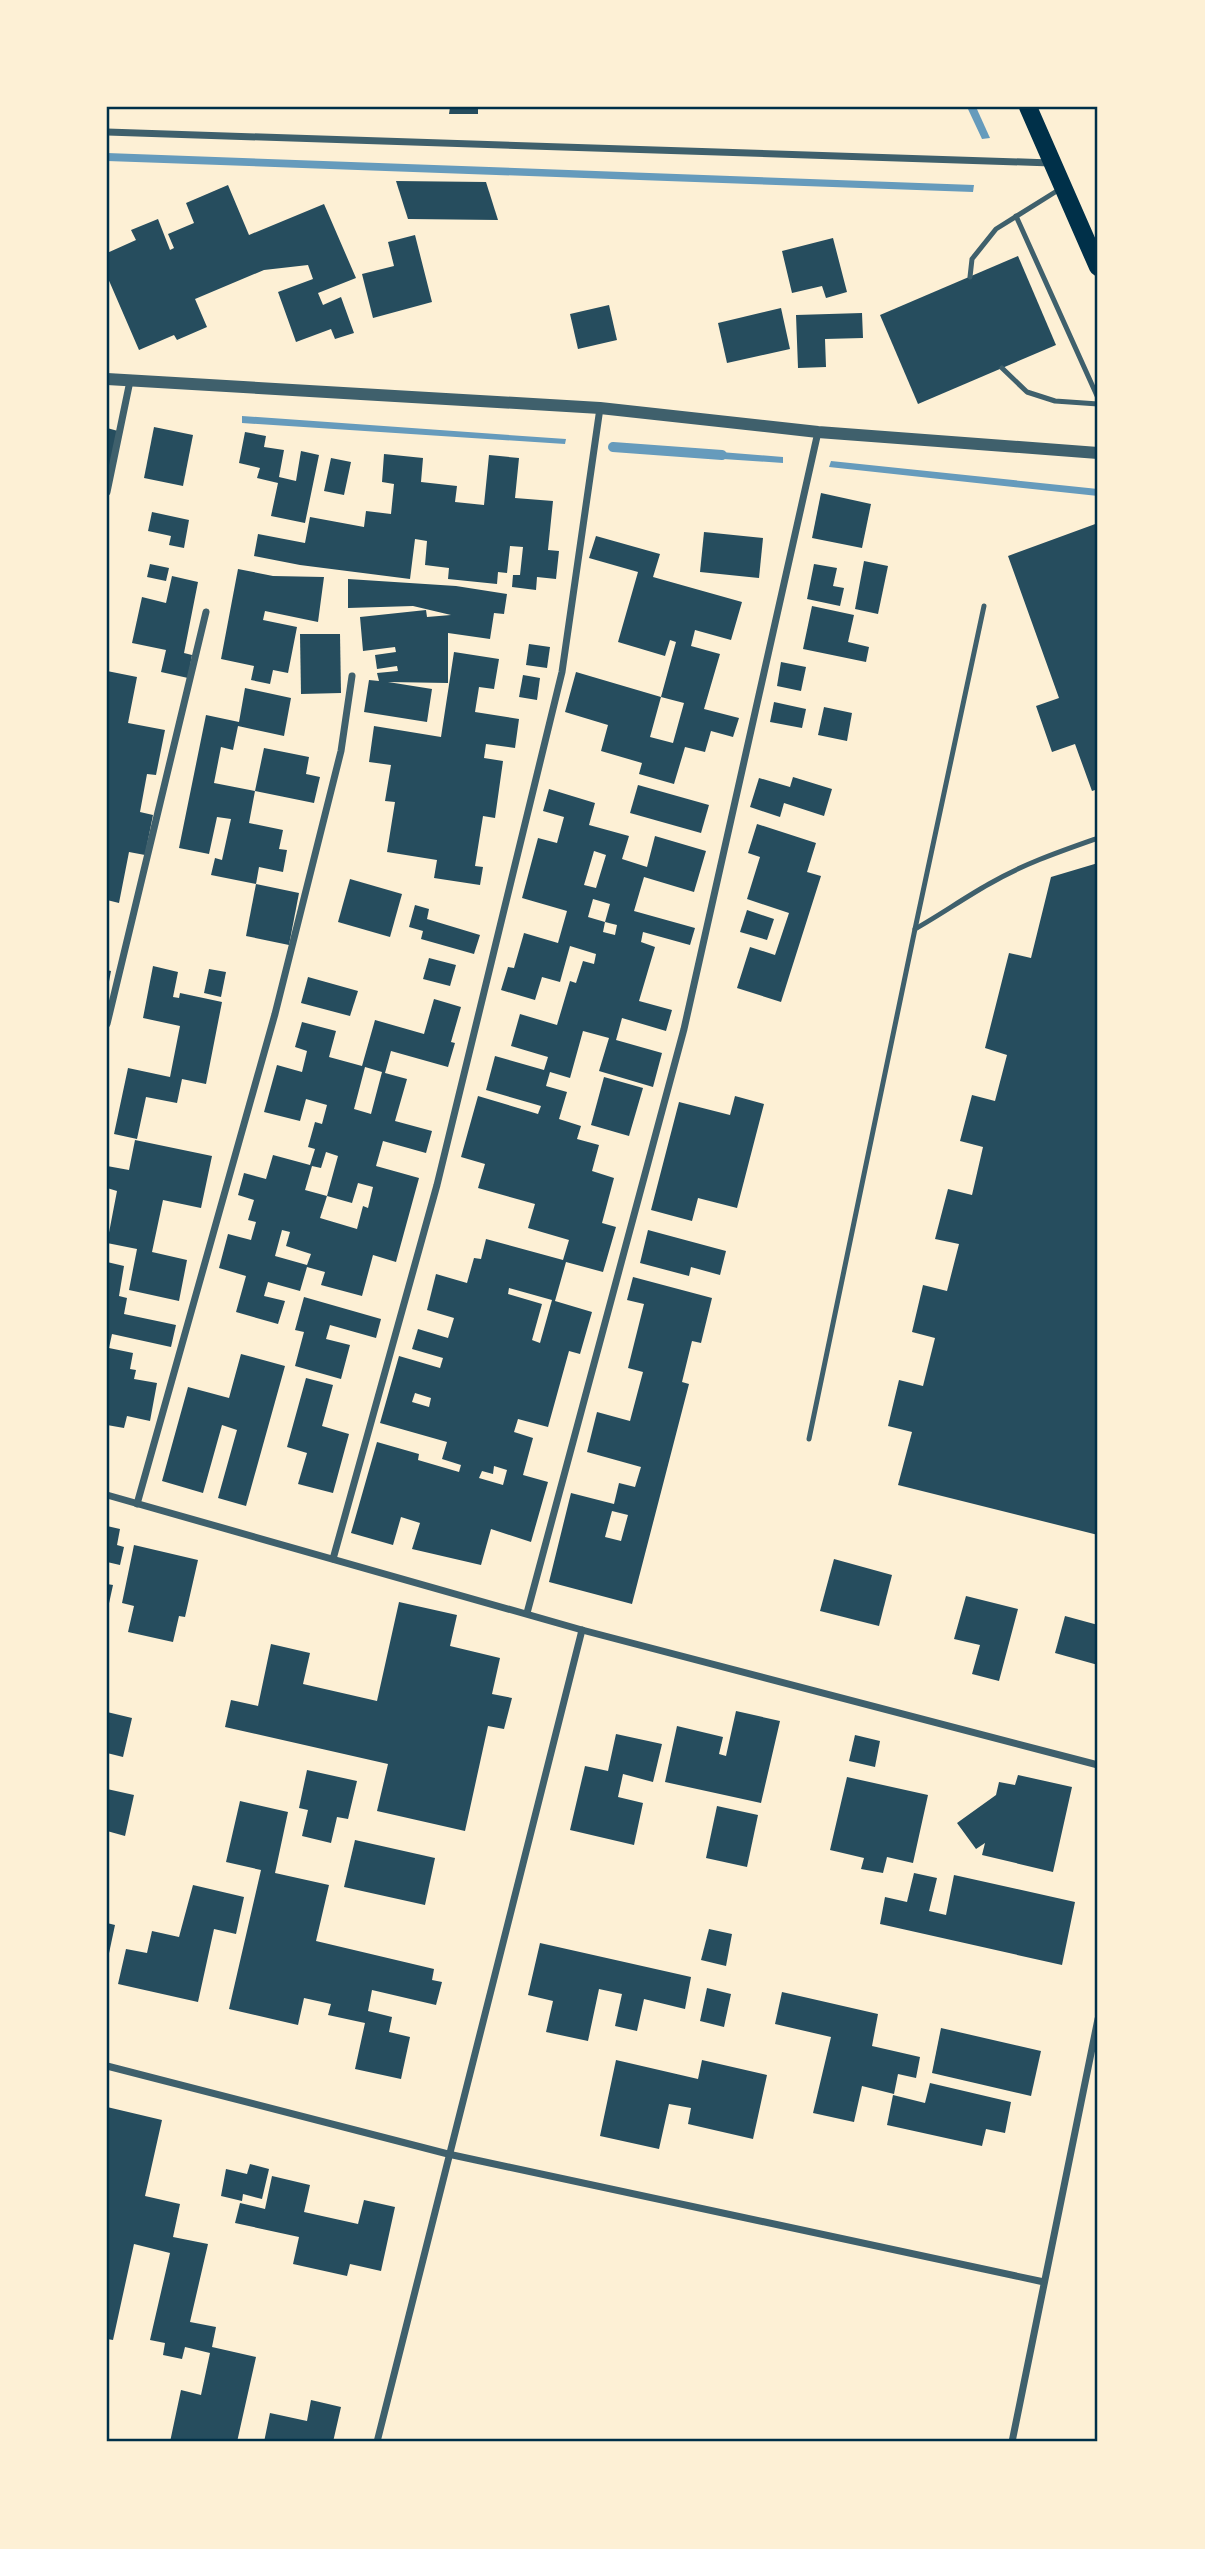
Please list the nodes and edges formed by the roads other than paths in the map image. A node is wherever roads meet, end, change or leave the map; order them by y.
1 (1028, 107) edge
2 (107, 132) edge
3 (1051, 163) junction
4 (1062, 187) junction
5 (1016, 216) junction
6 (1098, 267) edge
7 (970, 277) dead end
8 (1002, 368) dead end
9 (107, 379) edge
10 (130, 381) junction
11 (1098, 398) edge
12 (1098, 404) edge
13 (600, 408) junction
14 (818, 432) junction
15 (1098, 453) edge
16 (107, 492) edge
17 (984, 606) dead end
18 (206, 612) dead end
19 (352, 676) dead end
20 (1098, 838) edge
21 (915, 929) junction
22 (107, 1024) edge
23 (809, 1439) dead end
24 (107, 1495) edge
25 (137, 1504) junction
26 (333, 1559) junction
27 (527, 1613) junction
28 (582, 1630) junction
29 (1098, 1765) edge
30 (1098, 2019) edge
31 (107, 2066) edge
32 (448, 2154) junction
33 (1044, 2283) junction
34 (377, 2442) edge
35 (1012, 2442) edge

1 - 3 main road
2 - 3 street
3 - 4 main road
4 - 5 lane
4 - 6 main road
5 - 7 lane
5 - 11 lane
8 - 12 lane
9 - 10 street
10 - 13 street
10 - 16 street
13 - 14 street
13 - 26 street
14 - 15 street
14 - 27 street
17 - 21 lane
18 - 22 street
19 - 25 street
20 - 21 lane
21 - 23 lane
24 - 25 street
25 - 26 street
26 - 27 street
27 - 28 street
28 - 29 street
28 - 32 street
30 - 33 street
31 - 32 street
32 - 33 street
32 - 34 street
33 - 35 street

